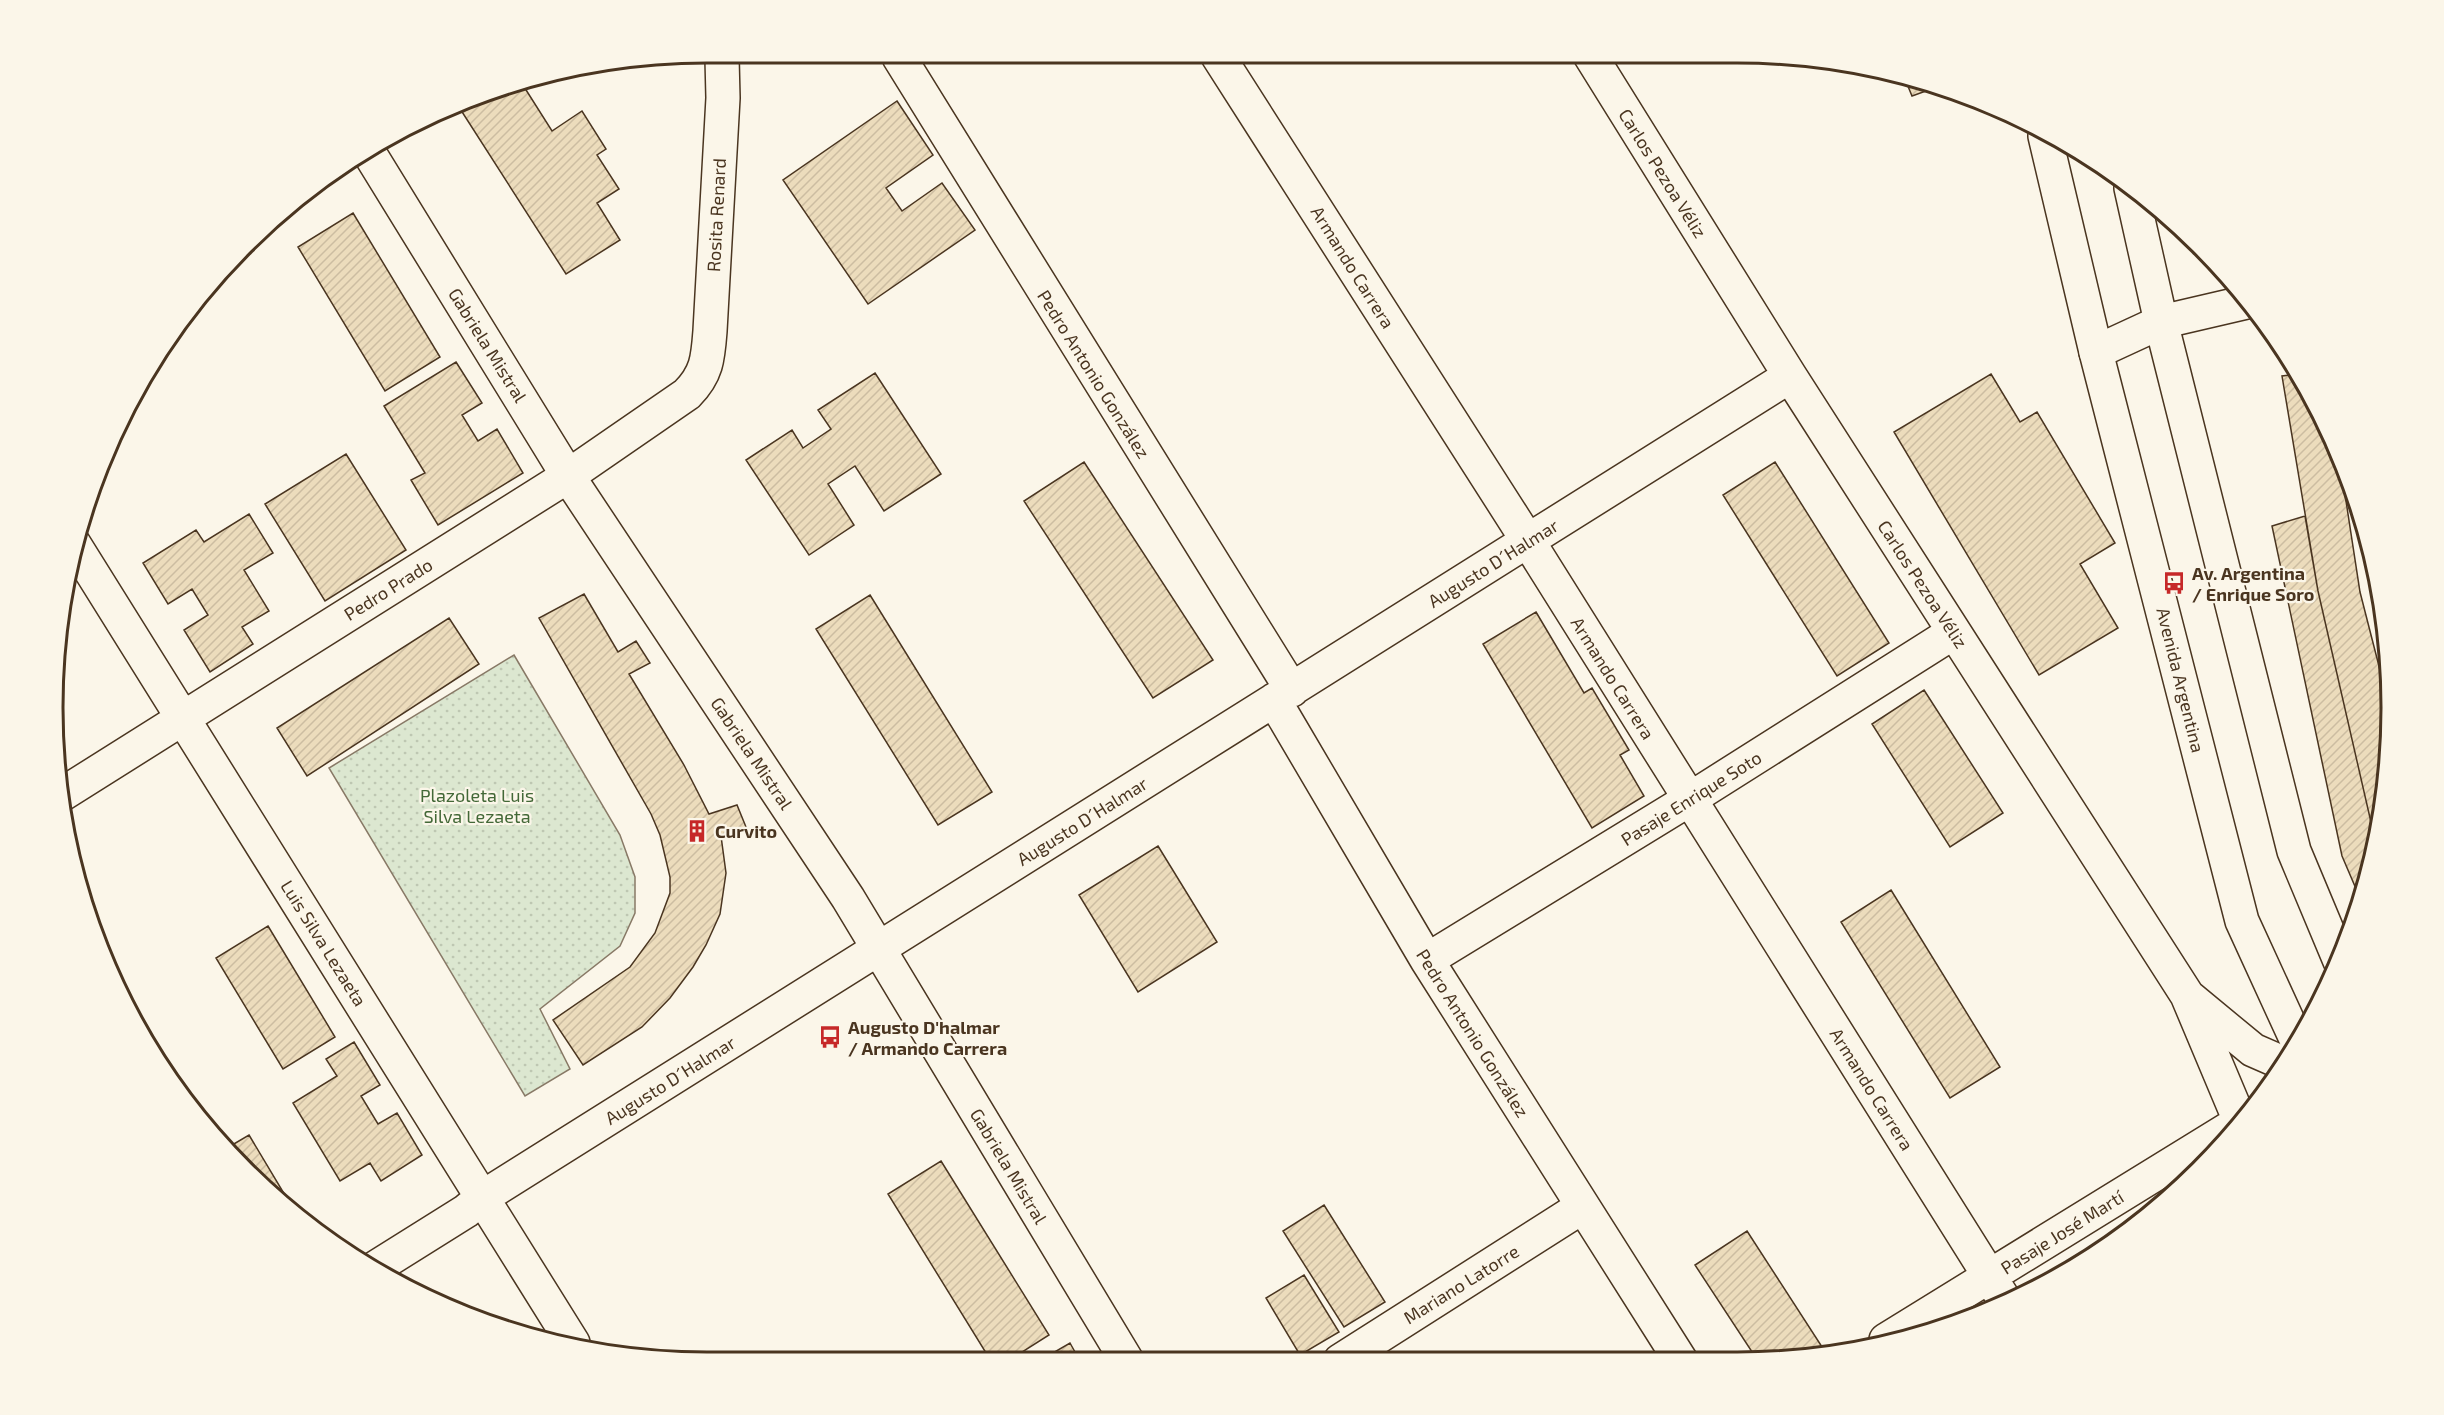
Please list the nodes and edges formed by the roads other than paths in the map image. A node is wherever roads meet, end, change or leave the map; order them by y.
1 (722, 63) edge
2 (903, 63) edge
3 (1222, 63) edge
4 (1595, 63) edge
5 (2046, 142) edge
6 (372, 157) edge
7 (2135, 201) edge
8 (2239, 304) edge
9 (2161, 322) junction
10 (2096, 352) junction
11 (704, 372) joint
12 (1790, 376) junction
13 (568, 476) junction
14 (1527, 541) junction
15 (81, 556) edge
16 (1954, 632) junction
17 (1283, 695) junction
18 (183, 717) junction
19 (69, 790) edge
20 (1690, 799) junction
21 (2334, 948) edge
22 (879, 949) junction
23 (1427, 960) junction
24 (2187, 995) junction
25 (2293, 1033) edge
26 (2276, 1060) edge
27 (2236, 1114) edge
28 (2215, 1139) edge
29 (483, 1197) junction
30 (1582, 1207) junction
31 (382, 1264) edge
32 (1997, 1289) edge
33 (1916, 1326) edge
34 (569, 1337) edge
35 (1122, 1352) edge
36 (1354, 1352) edge
37 (1675, 1352) edge

1 - 11 street, Rosita Renard
2 - 17 street, Pedro Antonio González
3 - 14 street, Armando Carrera
4 - 12 street, Carlos Pezoa Véliz
5 - 10 street, Avenida Argentina
6 - 13 street, Gabriela Mistral
7 - 9 street
8 - 9 street
9 - 10 street
9 - 21 street
10 - 25 street, Avenida Argentina
11 - 13 street, Pedro Prado
12 - 14 street, Augusto D´Halmar
12 - 16 street, Carlos Pezoa Véliz
13 - 18 street, Pedro Prado
13 - 22 street, Gabriela Mistral
14 - 17 street, Augusto D´Halmar
14 - 20 street, Armando Carrera
15 - 18 street, Luis Silva Lezaeta
16 - 20 street, Pasaje Enrique Soto
16 - 24 street, Carlos Pezoa Véliz
17 - 22 street, Augusto D´Halmar
17 - 23 street, Pedro Antonio González
18 - 19 street, Pedro Prado
18 - 29 street, Luis Silva Lezaeta
20 - 23 street, Pasaje Enrique Soto
20 - 32 street, Armando Carrera
22 - 29 street, Augusto D´Halmar
22 - 35 street, Gabriela Mistral
23 - 30 street, Pedro Antonio González
24 - 26 street
24 - 27 street, Carlos Pezoa Véliz
28 - 32 street, Pasaje José Martí
29 - 31 street, Augusto D´Halmar
29 - 34 street, Luis Silva Lezaeta
30 - 36 street, Mariano Latorre
30 - 37 street, Pedro Antonio González
32 - 33 street, Pasaje José Martí

